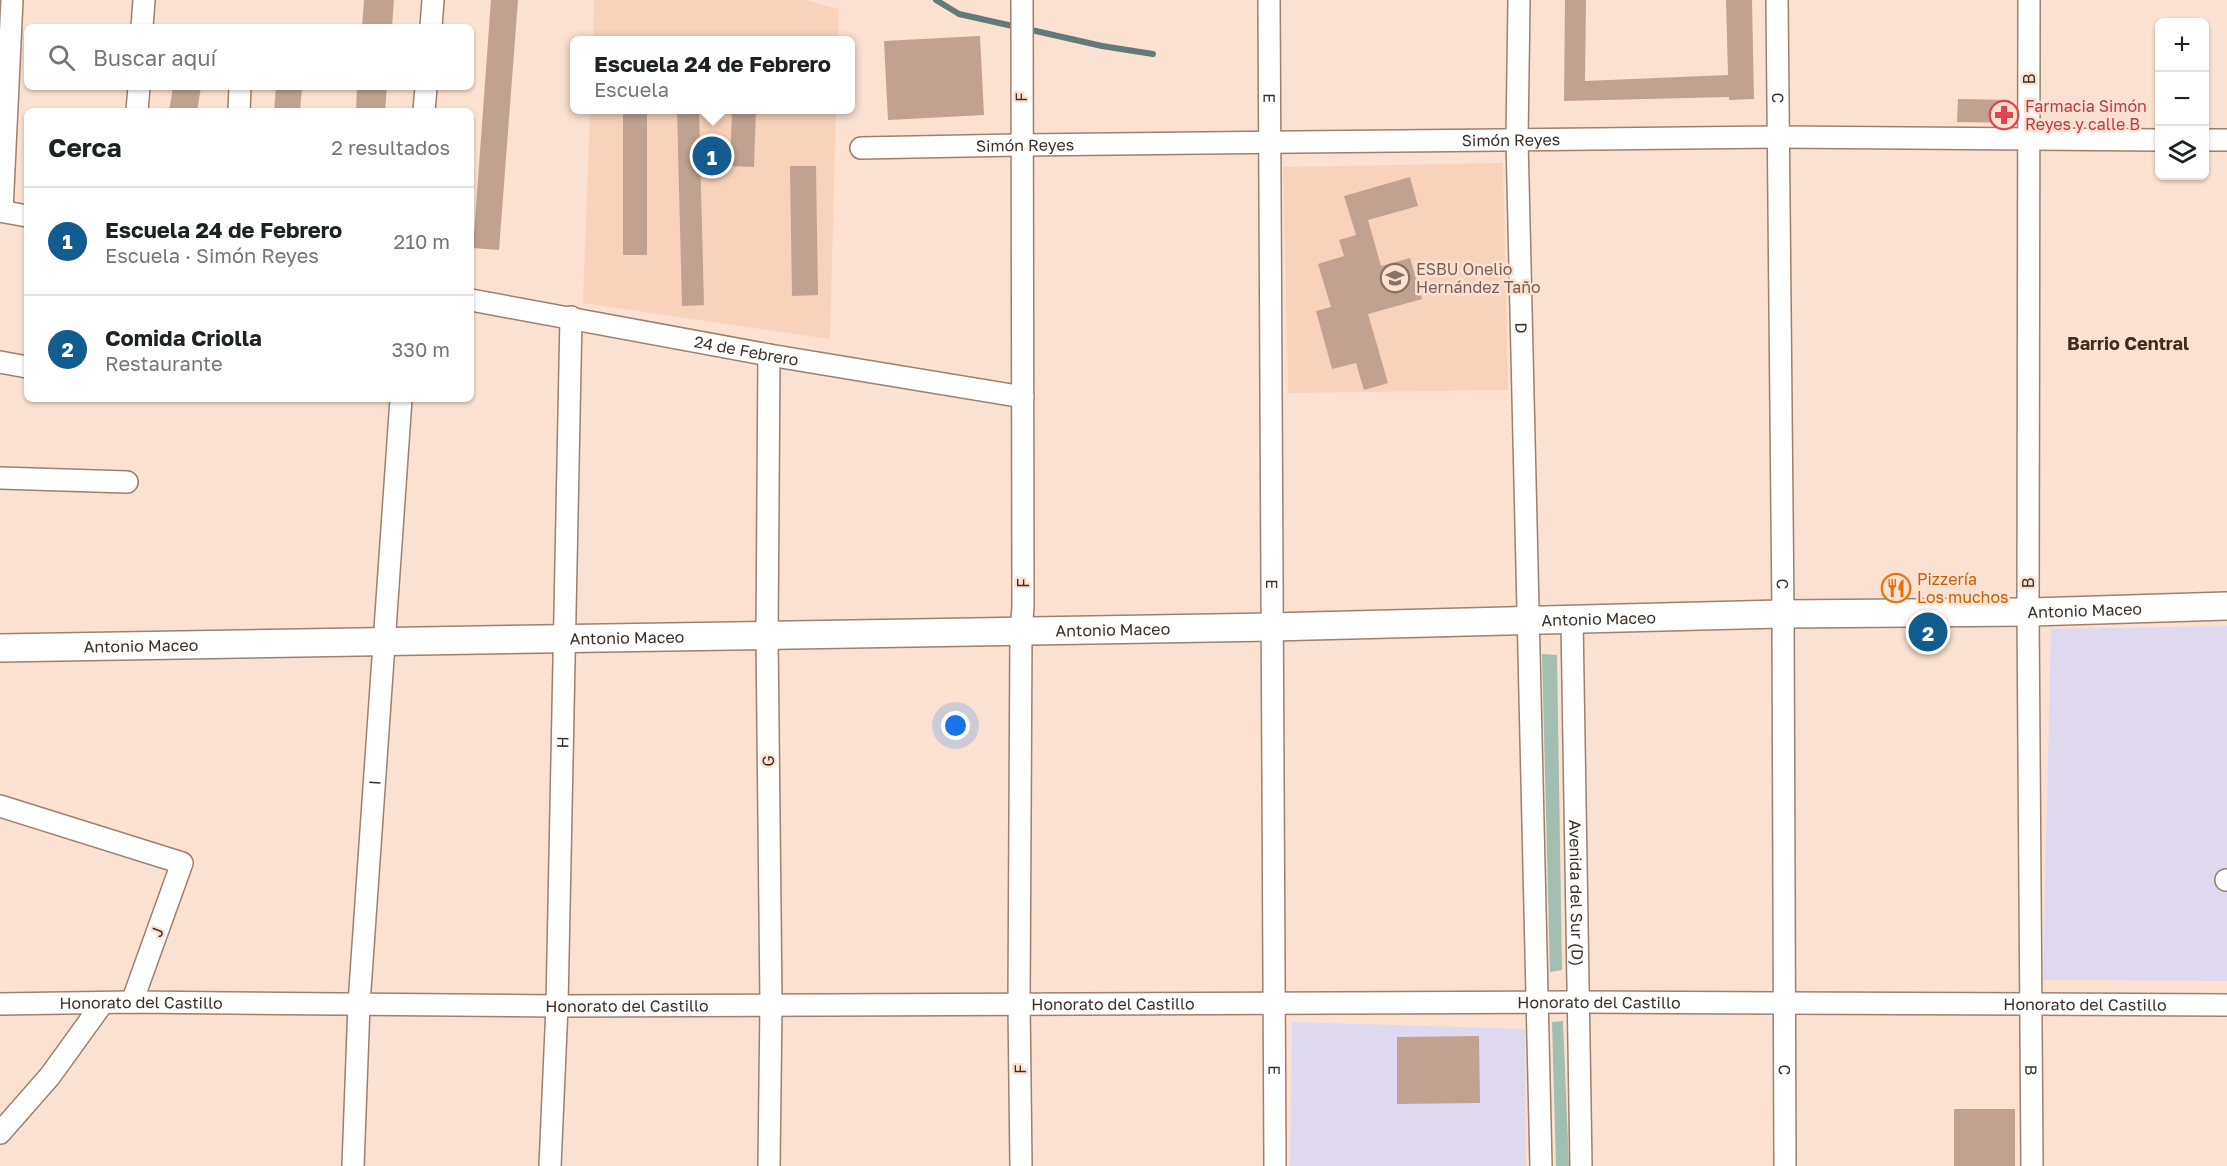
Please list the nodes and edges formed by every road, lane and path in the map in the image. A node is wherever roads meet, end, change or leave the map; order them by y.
1 (12, 0) edge
2 (144, 0) edge
3 (433, 0) edge
4 (1022, 0) edge
5 (1269, 0) edge
6 (1519, 0) edge
7 (1777, 0) edge
8 (2029, 0) edge
9 (142, 24) edge
10 (431, 24) edge
11 (139, 90) edge
12 (240, 90) edge
13 (426, 90) edge
14 (137, 108) edge
15 (238, 108) edge
16 (424, 108) edge
17 (1777, 137) junction
18 (1517, 139) junction
19 (2030, 140) junction
20 (2155, 140) edge
21 (2209, 140) edge
22 (2227, 140) edge
23 (1022, 144) junction
24 (1270, 144) junction
25 (861, 148) dead end
26 (1, 211) edge
27 (24, 215) edge
28 (474, 301) edge
29 (571, 318) junction
30 (769, 355) junction
31 (0, 362) edge
32 (24, 367) edge
33 (1023, 397) junction
34 (401, 402) edge
35 (0, 478) edge
36 (127, 482) dead end
37 (2227, 606) edge
38 (2028, 612) junction
39 (1783, 614) junction
40 (1572, 620) junction
41 (1528, 621) junction
42 (1272, 627) junction
43 (1021, 631) junction
44 (767, 635) junction
45 (565, 638) junction
46 (383, 641) junction
47 (0, 648) edge
48 (0, 807) edge
49 (132, 1002) junction
50 (1578, 1002) junction
51 (1537, 1003) junction
52 (0, 1004) edge
53 (102, 1004) junction
54 (359, 1004) junction
55 (771, 1004) junction
56 (1019, 1004) junction
57 (1273, 1004) junction
58 (1784, 1005) junction
59 (2032, 1005) junction
60 (2227, 1005) edge
61 (557, 1006) junction
62 (0, 1133) edge
63 (353, 1166) edge
64 (550, 1166) edge
65 (769, 1166) edge
66 (1021, 1166) edge
67 (1275, 1166) edge
68 (1541, 1166) edge
69 (1581, 1166) edge
70 (1785, 1166) edge
71 (2032, 1166) edge

1 - 26 street
2 - 9 street
3 - 10 street
4 - 23 street, F
5 - 24 street, E
6 - 18 street, D
7 - 17 street, C
8 - 19 street, B
11 - 14 street
12 - 15 street
13 - 16 street
17 - 18 street, Simón Reyes
17 - 19 street, Simón Reyes
17 - 39 street, C
18 - 24 street, Simón Reyes
18 - 41 street, D
19 - 20 street, Simón Reyes
19 - 38 street, B
21 - 22 street
23 - 24 street, Simón Reyes
23 - 25 street, Simón Reyes
23 - 33 street, F
24 - 42 street, E
26 - 27 street
28 - 29 street, 24 de Febrero
29 - 30 street, 24 de Febrero
29 - 45 street, H
30 - 33 street, 24 de Febrero
30 - 44 street, G
31 - 32 street
33 - 43 street, F
34 - 46 street, I
35 - 36 street
37 - 38 main road, Antonio Maceo
38 - 39 main road, Antonio Maceo
38 - 59 street, B
39 - 40 main road, Antonio Maceo
39 - 58 street, C
40 - 41 main road, Antonio Maceo
40 - 50 street, Avenida del Sur (D)
41 - 42 main road, Antonio Maceo
41 - 51 street
42 - 43 main road, Antonio Maceo
42 - 57 street, E
43 - 44 main road, Antonio Maceo
43 - 56 street, F
44 - 45 main road, Antonio Maceo
44 - 55 street, G
45 - 46 main road, Antonio Maceo
45 - 61 street, H
46 - 47 main road, Antonio Maceo
46 - 54 street, I
48 - 49 street, J
49 - 53 street, Honorato del Castillo
49 - 54 street, Honorato del Castillo
50 - 51 street, Honorato del Castillo
50 - 58 street, Honorato del Castillo
50 - 69 street, Avenida del Sur (D)
51 - 57 street, Honorato del Castillo
51 - 68 street
52 - 53 street, Honorato del Castillo
53 - 62 street
54 - 61 street, Honorato del Castillo
54 - 63 street, I
55 - 56 street, Honorato del Castillo
55 - 61 street, Honorato del Castillo
55 - 65 street, G
56 - 57 street, Honorato del Castillo
56 - 66 street, F
57 - 67 street, E
58 - 59 street, Honorato del Castillo
58 - 70 street, C
59 - 60 street, Honorato del Castillo
59 - 71 street, B
61 - 64 street, H

